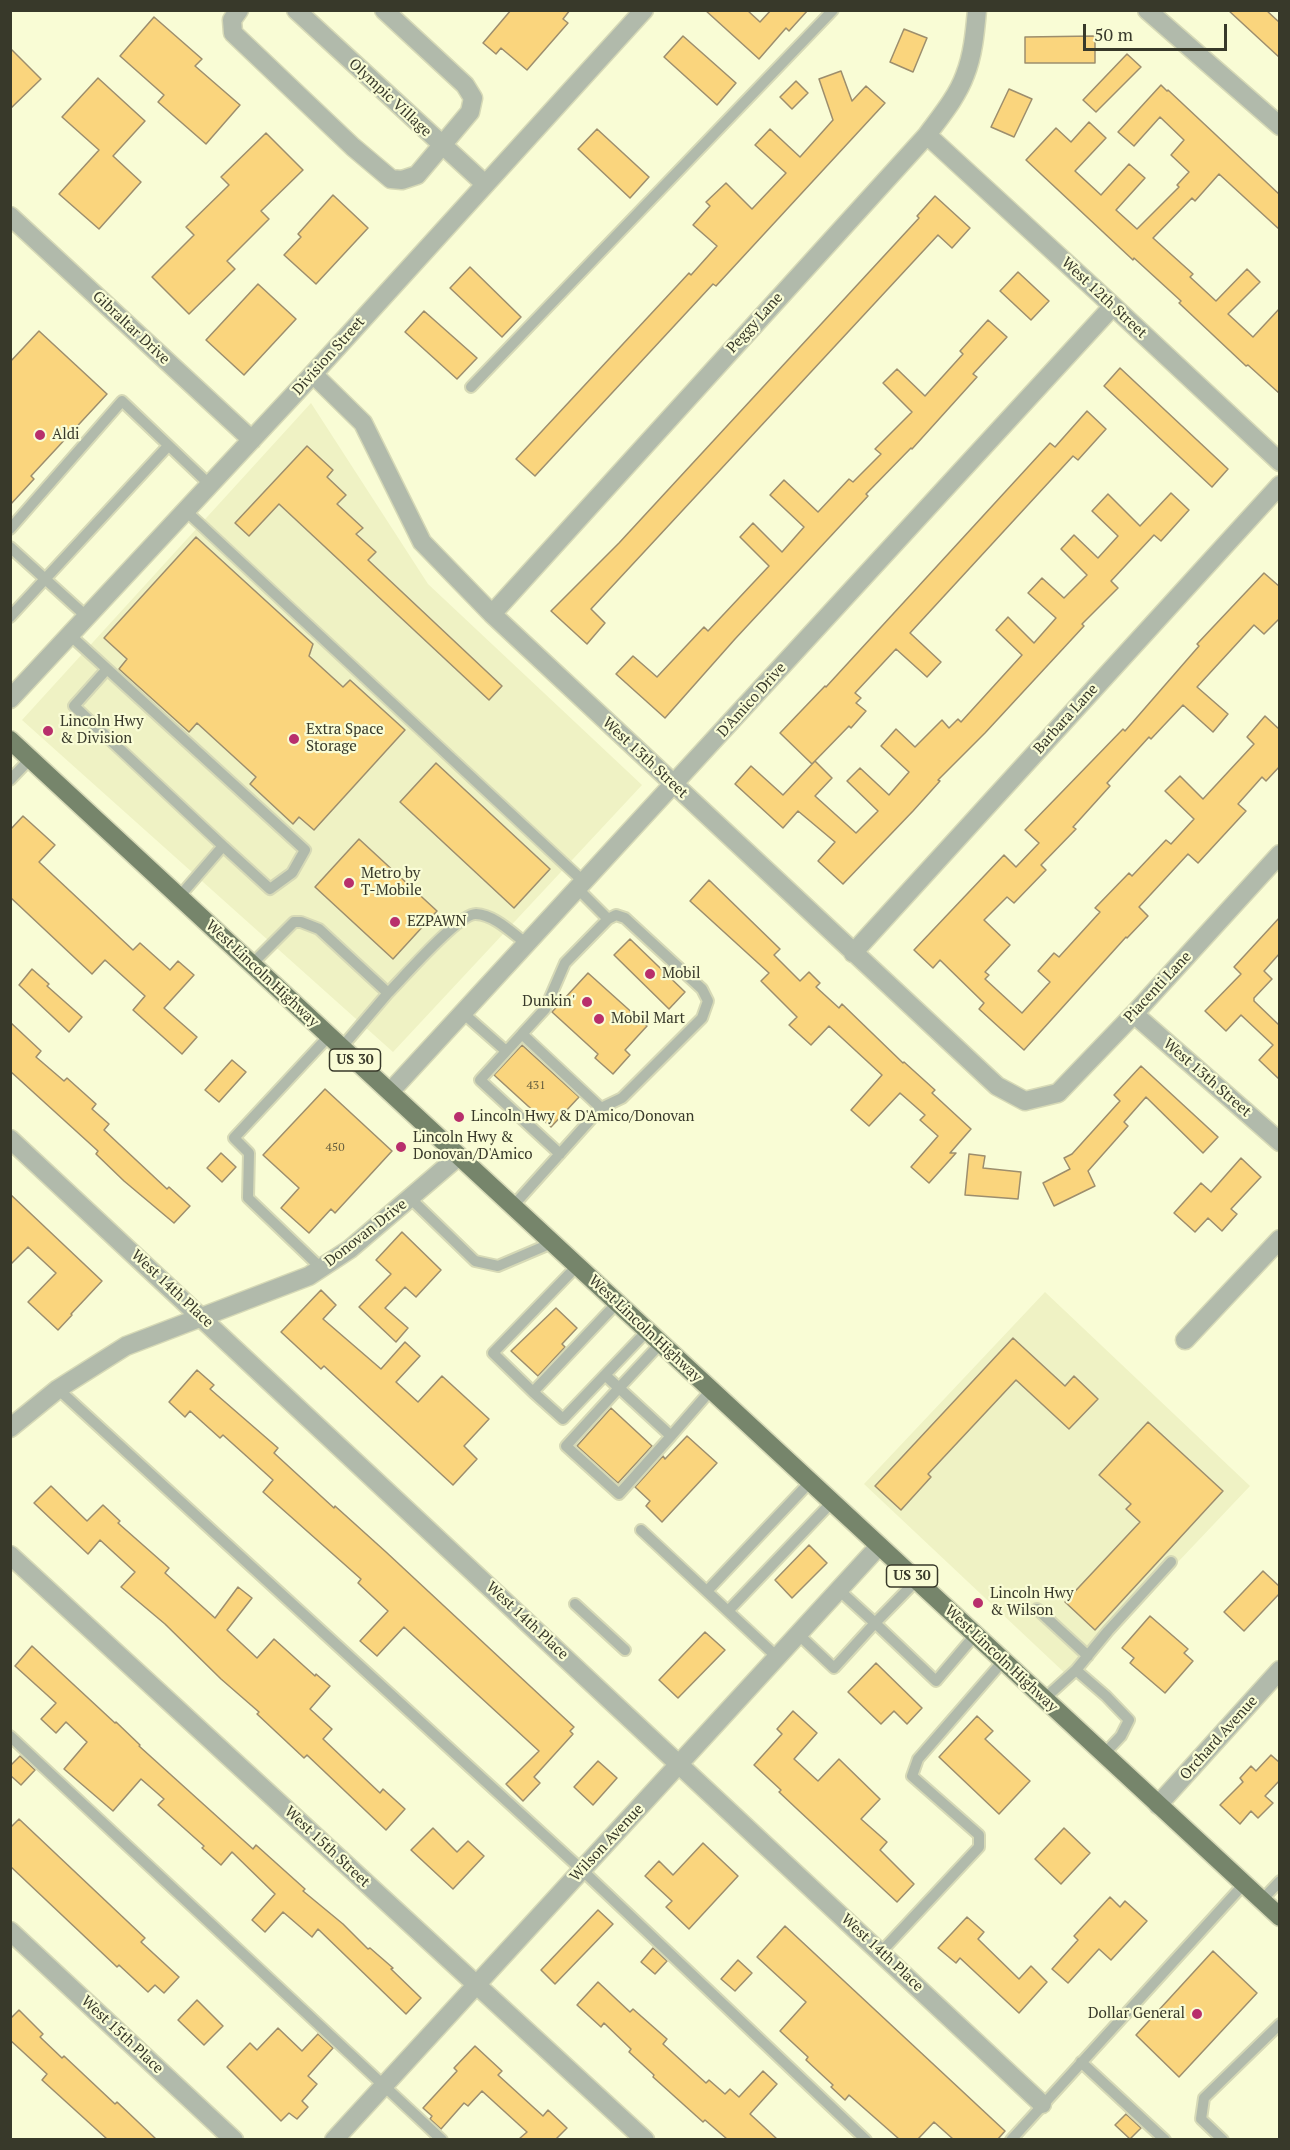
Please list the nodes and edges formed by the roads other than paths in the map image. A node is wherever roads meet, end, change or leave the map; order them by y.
1 (239, 10) edge
2 (296, 10) edge
3 (384, 10) edge
4 (645, 10) edge
5 (834, 10) edge
6 (977, 10) edge
7 (1147, 10) edge
8 (1280, 126) edge
9 (927, 135) junction
10 (442, 147) junction
11 (485, 184) junction
12 (10, 216) edge
13 (1113, 306) junction
14 (313, 374) junction
15 (471, 387) dead end
16 (252, 440) junction
17 (168, 446) junction
18 (1280, 462) edge
19 (210, 485) junction
20 (1280, 485) edge
21 (186, 511) junction
22 (10, 529) edge
23 (10, 547) edge
24 (46, 580) junction
25 (492, 614) junction
26 (10, 617) edge
27 (87, 617) junction
28 (70, 635) junction
29 (106, 669) junction
30 (10, 699) edge
31 (10, 740) edge
32 (30, 759) junction
33 (10, 780) edge
34 (674, 785) junction
35 (223, 846) junction
36 (1280, 854) edge
37 (581, 886) junction
38 (180, 897) junction
39 (608, 919) junction
40 (527, 944) junction
41 (853, 953) junction
42 (252, 964) junction
43 (388, 993) junction
44 (463, 1013) junction
45 (1134, 1014) junction
46 (522, 1034) junction
47 (335, 1042) junction
48 (507, 1051) junction
49 (390, 1092) junction
50 (1025, 1101) joint
51 (601, 1108) junction
52 (10, 1139) edge
53 (1280, 1142) edge
54 (560, 1154) junction
55 (459, 1156) junction
56 (410, 1198) junction
57 (513, 1206) junction
58 (1280, 1239) edge
59 (552, 1243) junction
60 (577, 1266) junction
61 (321, 1269) junction
62 (617, 1303) junction
63 (203, 1318) junction
64 (647, 1330) junction
65 (1185, 1340) dead end
66 (661, 1343) junction
67 (605, 1375) junction
68 (620, 1388) junction
69 (58, 1389) junction
70 (711, 1390) junction
71 (533, 1392) junction
72 (10, 1428) edge
73 (671, 1436) junction
74 (810, 1482) junction
75 (832, 1502) junction
76 (642, 1530) dead end
77 (879, 1546) junction
78 (10, 1555) edge
79 (1171, 1562) dead end
80 (916, 1581) junction
81 (839, 1590) junction
82 (707, 1591) junction
83 (575, 1604) dead end
84 (1037, 1610) dead end
85 (728, 1611) junction
86 (875, 1623) junction
87 (798, 1634) junction
88 (975, 1635) junction
89 (625, 1650) dead end
90 (1088, 1656) junction
91 (777, 1657) junction
92 (1003, 1661) junction
93 (1076, 1670) junction
94 (1280, 1670) edge
95 (1044, 1699) junction
96 (10, 1736) edge
97 (1104, 1754) junction
98 (680, 1763) junction
99 (1158, 1805) junction
100 (582, 1870) junction
101 (1280, 1881) edge
102 (1244, 1884) junction
103 (1262, 1901) junction
104 (1280, 1917) edge
105 (10, 1931) edge
106 (881, 1952) junction
107 (476, 1984) junction
108 (1280, 2024) edge
109 (1081, 2062) junction
110 (384, 2085) junction
111 (1042, 2104) junction
112 (234, 2139) edge
113 (334, 2139) edge
114 (442, 2139) edge
115 (645, 2139) edge
116 (866, 2139) edge
117 (1011, 2139) edge
118 (1165, 2139) edge
119 (1223, 2139) edge

1 - 10 street
2 - 10 street, Olympic Village
3 - 10 street
4 - 11 street, Division Street
5 - 15 lane
6 - 9 street, Peggy Lane
7 - 8 street
9 - 13 street, West 12th Street
9 - 25 street, Peggy Lane
10 - 11 street, Olympic Village
11 - 14 street, Division Street
12 - 16 street, Gibraltar Drive
13 - 18 street, West 12th Street
13 - 34 street, D'Amico Drive
14 - 16 street, Division Street
14 - 25 street, West 13th Street
16 - 19 street, Division Street
17 - 19 lane
17 - 22 lane
17 - 24 lane
19 - 21 street, Division Street
20 - 41 street, Barbara Lane
21 - 27 street, Division Street
21 - 37 lane
23 - 24 lane
24 - 26 lane
24 - 27 lane
25 - 34 street, West 13th Street
27 - 28 street, Division Street
28 - 29 lane
28 - 30 street, Division Street
29 - 35 lane
29 - 35 lane
31 - 32 main road, West Lincoln Highway / US 30
32 - 33 lane
32 - 38 main road, West Lincoln Highway / US 30
34 - 37 street, D'Amico Drive
34 - 41 street, West 13th Street
35 - 38 lane
36 - 45 street, Piacenti Lane
37 - 39 lane
37 - 40 street, D'Amico Drive
38 - 42 main road, West Lincoln Highway / US 30
39 - 46 lane
39 - 51 lane
40 - 43 lane
40 - 44 street, D'Amico Drive
41 - 50 street, West 13th Street
42 - 43 lane
42 - 47 main road, West Lincoln Highway / US 30
43 - 47 lane
44 - 48 lane
44 - 49 street, D'Amico Drive
45 - 50 street, Piacenti Lane
45 - 53 street, West 13th Street
46 - 48 lane
46 - 51 lane
47 - 49 main road, West Lincoln Highway / US 30
47 - 61 lane
48 - 54 lane
49 - 55 main road, West Lincoln Highway / US 30
51 - 54 lane
52 - 63 street, West 14th Place
54 - 57 lane
55 - 56 street, Donovan Drive
55 - 57 main road, West Lincoln Highway / US 30
56 - 59 lane
56 - 61 street, Donovan Drive
57 - 59 main road, West Lincoln Highway / US 30
58 - 65 street
59 - 60 main road, West Lincoln Highway / US 30
60 - 62 main road, West Lincoln Highway / US 30
60 - 71 lane
61 - 63 street, Donovan Drive
62 - 64 main road, West Lincoln Highway / US 30
62 - 71 lane
63 - 69 street, Donovan Drive
63 - 98 street, West 14th Place
64 - 66 main road, West Lincoln Highway / US 30
64 - 67 lane
66 - 68 lane
66 - 70 main road, West Lincoln Highway / US 30
67 - 68 lane
67 - 71 lane
68 - 73 lane
68 - 73 lane
69 - 72 street, Donovan Drive
69 - 100 lane
70 - 73 lane
70 - 74 main road, West Lincoln Highway / US 30
74 - 75 main road, West Lincoln Highway / US 30
74 - 82 lane
75 - 77 main road, West Lincoln Highway / US 30
75 - 85 lane
76 - 82 lane
77 - 80 main road, West Lincoln Highway / US 30
77 - 81 street, Wilson Avenue
78 - 107 street, West 15th Street
79 - 90 lane
80 - 86 lane
80 - 88 main road, West Lincoln Highway / US 30
81 - 86 lane
81 - 87 street, Wilson Avenue
82 - 85 lane
83 - 89 lane
84 - 90 lane
85 - 91 lane
86 - 87 lane
86 - 88 lane
87 - 91 street, Wilson Avenue
88 - 92 main road, West Lincoln Highway / US 30
90 - 93 lane
91 - 98 street, Wilson Avenue
92 - 95 main road, West Lincoln Highway / US 30
92 - 106 lane
93 - 95 lane
93 - 97 lane
94 - 99 street, Orchard Avenue
95 - 97 main road, West Lincoln Highway / US 30
96 - 110 lane
97 - 99 main road, West Lincoln Highway / US 30
98 - 100 street, Wilson Avenue
98 - 106 street, West 14th Place
99 - 102 main road, West Lincoln Highway / US 30
100 - 107 street, Wilson Avenue
100 - 116 lane
101 - 103 lane
102 - 103 main road, West Lincoln Highway / US 30
102 - 109 lane
103 - 104 main road, West Lincoln Highway / US 30
105 - 112 street, West 15th Place
106 - 111 street, West 14th Place
107 - 110 street, Wilson Avenue
107 - 115 street, West 15th Street
108 - 119 lane
109 - 111 lane
109 - 118 lane
110 - 113 street, Wilson Avenue
110 - 114 lane
111 - 117 lane

